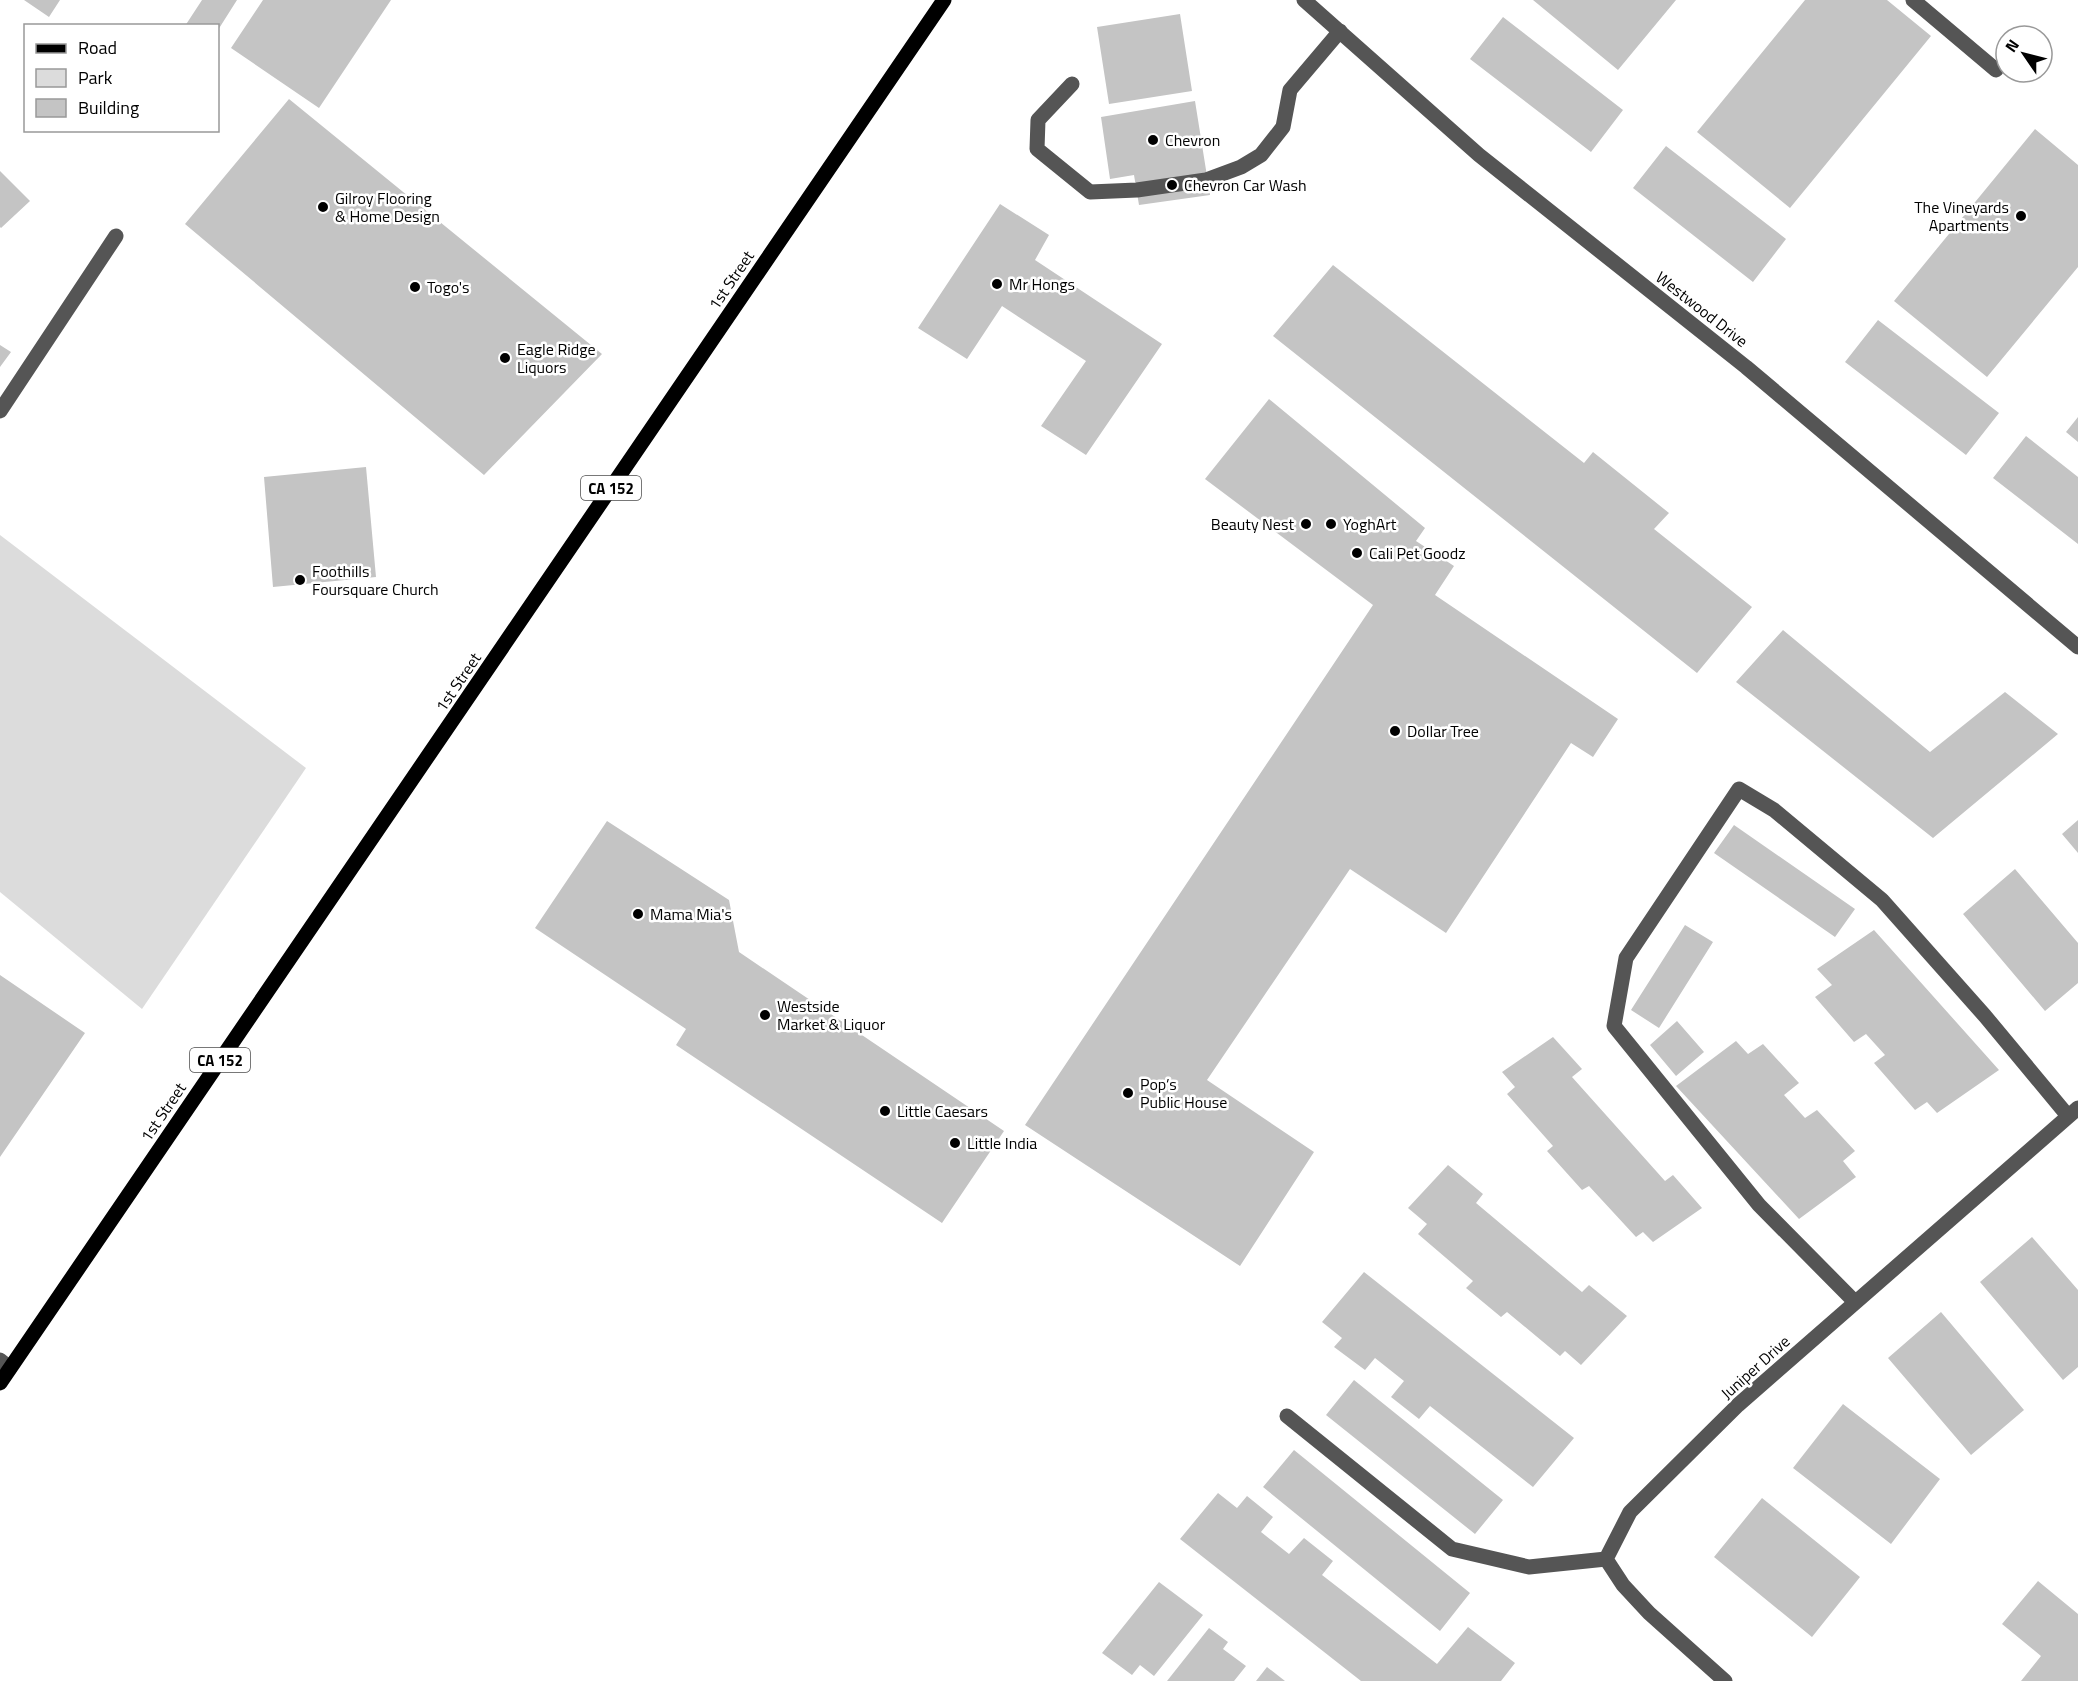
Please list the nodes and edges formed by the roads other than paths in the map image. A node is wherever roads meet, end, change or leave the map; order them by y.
1 (944, 0) edge
2 (1304, 0) edge
3 (1913, 0) edge
4 (1340, 31) junction
5 (1994, 68) edge
6 (1072, 84) dead end
7 (116, 236) dead end
8 (0, 411) edge
9 (2078, 647) edge
10 (2073, 1112) edge
11 (1855, 1302) junction
12 (5, 1364) edge
13 (0, 1383) edge
14 (1287, 1416) dead end
15 (1606, 1559) junction
16 (1724, 1680) edge

1 - 12 main road, 1st Street / CA 152
2 - 4 street, Westwood Drive
3 - 5 street
4 - 6 street
4 - 9 street, Westwood Drive
7 - 8 street
10 - 11 street, Juniper Drive
10 - 11 street
11 - 15 street, Juniper Drive
12 - 13 main road, 1st Street / CA 152
14 - 15 street
15 - 16 street

